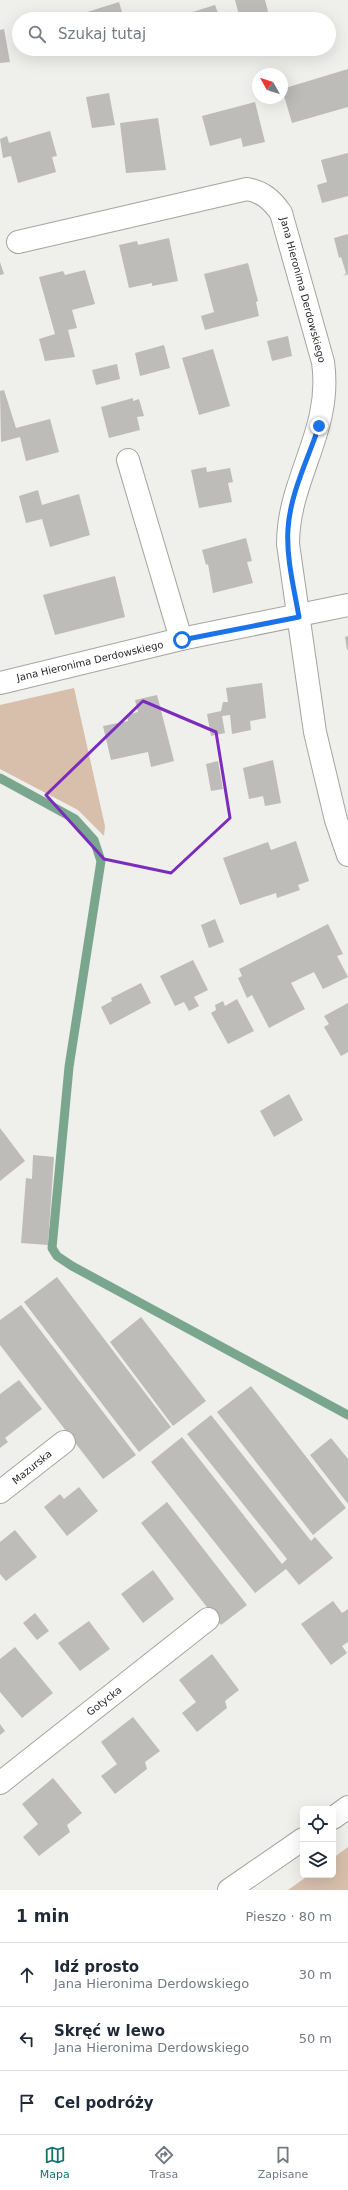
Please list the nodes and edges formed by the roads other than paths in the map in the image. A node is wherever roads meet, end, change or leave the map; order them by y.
1 (18, 242) dead end
2 (128, 460) dead end
3 (348, 605) edge
4 (299, 617) junction
5 (182, 640) junction
6 (0, 683) edge
7 (348, 855) edge
8 (64, 1442) dead end
9 (0, 1492) edge
10 (208, 1619) dead end
11 (0, 1783) edge
12 (348, 1807) edge
13 (336, 1816) edge
14 (300, 1841) edge
15 (230, 1890) edge

1 - 4 street, Jana Hieronima Derdowskiego
2 - 5 street
3 - 4 street, Jana Hieronima Derdowskiego
4 - 5 street, Jana Hieronima Derdowskiego
4 - 7 street, Jana Hieronima Derdowskiego
5 - 6 street, Jana Hieronima Derdowskiego
8 - 9 street, Mazurska
10 - 11 street, Gotycka
12 - 13 street
14 - 15 street

